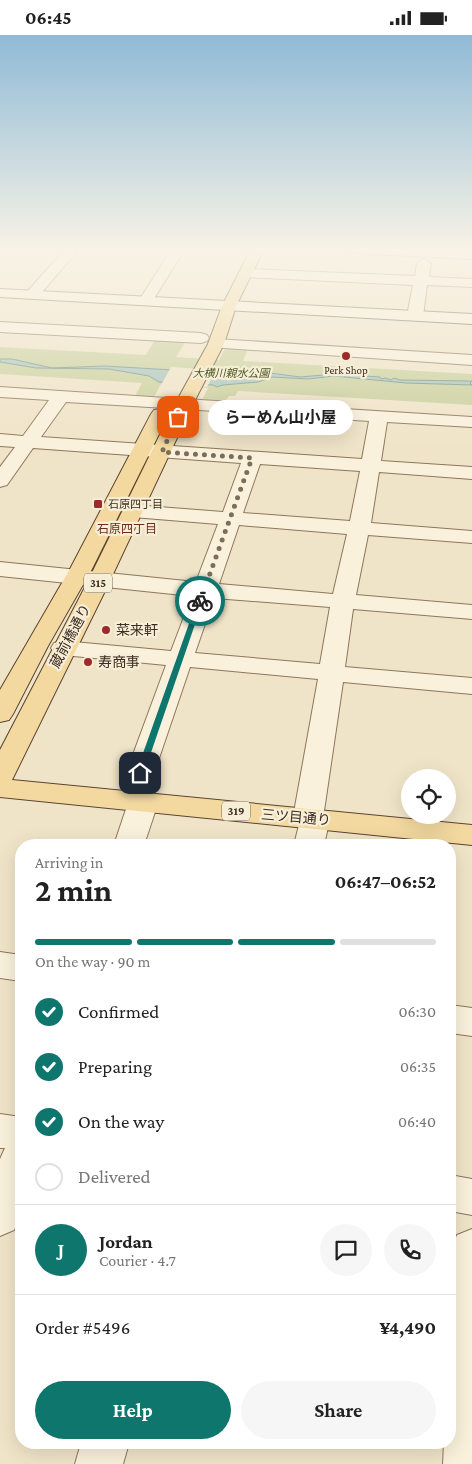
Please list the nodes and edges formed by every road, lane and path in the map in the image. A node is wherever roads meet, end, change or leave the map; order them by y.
1 (209, 316) edge
2 (223, 316) edge
3 (409, 316) edge
4 (415, 316) joint
5 (472, 319) edge
6 (0, 327) edge
7 (472, 360) edge
8 (191, 370) junction
9 (6, 393) edge
10 (61, 396) junction
11 (0, 409) edge
12 (379, 416) junction
13 (472, 422) edge
14 (0, 441) edge
15 (28, 442) junction
16 (151, 451) junction
17 (252, 458) junction
18 (370, 466) junction
19 (472, 473) edge
20 (0, 481) edge
21 (133, 511) junction
22 (230, 519) junction
23 (359, 529) junction
24 (472, 537) edge
25 (0, 569) edge
26 (76, 576) junction
27 (99, 580) junction
28 (204, 590) junction
29 (343, 601) junction
30 (472, 612) edge
31 (63, 648) junction
32 (180, 659) junction
33 (331, 673) junction
34 (472, 686) edge
35 (0, 714) edge
36 (0, 777) edge
37 (0, 788) edge
38 (139, 802) junction
39 (311, 827) edge
40 (472, 835) edge
41 (130, 839) edge
42 (0, 965) edge
43 (15, 967) edge
44 (456, 1020) edge
45 (472, 1022) edge
46 (0, 1131) edge
47 (15, 1133) edge
48 (15, 1173) edge
49 (456, 1194) edge
50 (472, 1197) edge
51 (0, 1217) edge
52 (472, 1249) edge
53 (103, 1449) edge
54 (99, 1464) edge
55 (467, 1464) edge

1 - 8 main road, 蔵前橋通り / 315
2 - 8 main road, 蔵前橋通り / 315
3 - 4 street
4 - 5 street
6 - 8 street
7 - 8 street
8 - 10 street
8 - 12 street
8 - 16 main road, 蔵前橋通り / 315
9 - 10 street
9 - 11 street
10 - 15 street
12 - 13 street
12 - 18 street
14 - 15 street
15 - 16 street
15 - 20 street
16 - 17 street
16 - 21 main road, 蔵前橋通り / 315
16 - 26 main road, 蔵前橋通り / 315
17 - 18 street
17 - 22 street
18 - 19 street
18 - 23 street
21 - 22 street
21 - 27 main road, 蔵前橋通り / 315
22 - 23 street
22 - 28 street
23 - 24 street
23 - 29 street
25 - 26 street
26 - 27 street
26 - 35 main road, 蔵前橋通り / 315
27 - 28 street
27 - 31 main road, 蔵前橋通り / 315
28 - 29 street
28 - 32 street
29 - 30 street
29 - 33 street
31 - 32 street
31 - 36 main road, 蔵前橋通り / 315
32 - 33 street
32 - 38 street
33 - 34 street
33 - 39 street
37 - 38 main road, 三ツ目通り / 319
38 - 39 main road, 三ツ目通り / 319
38 - 41 street
39 - 40 main road, 三ツ目通り / 319
42 - 43 street
44 - 45 street
46 - 47 street
48 - 51 street
49 - 50 street
52 - 55 street
53 - 54 street

